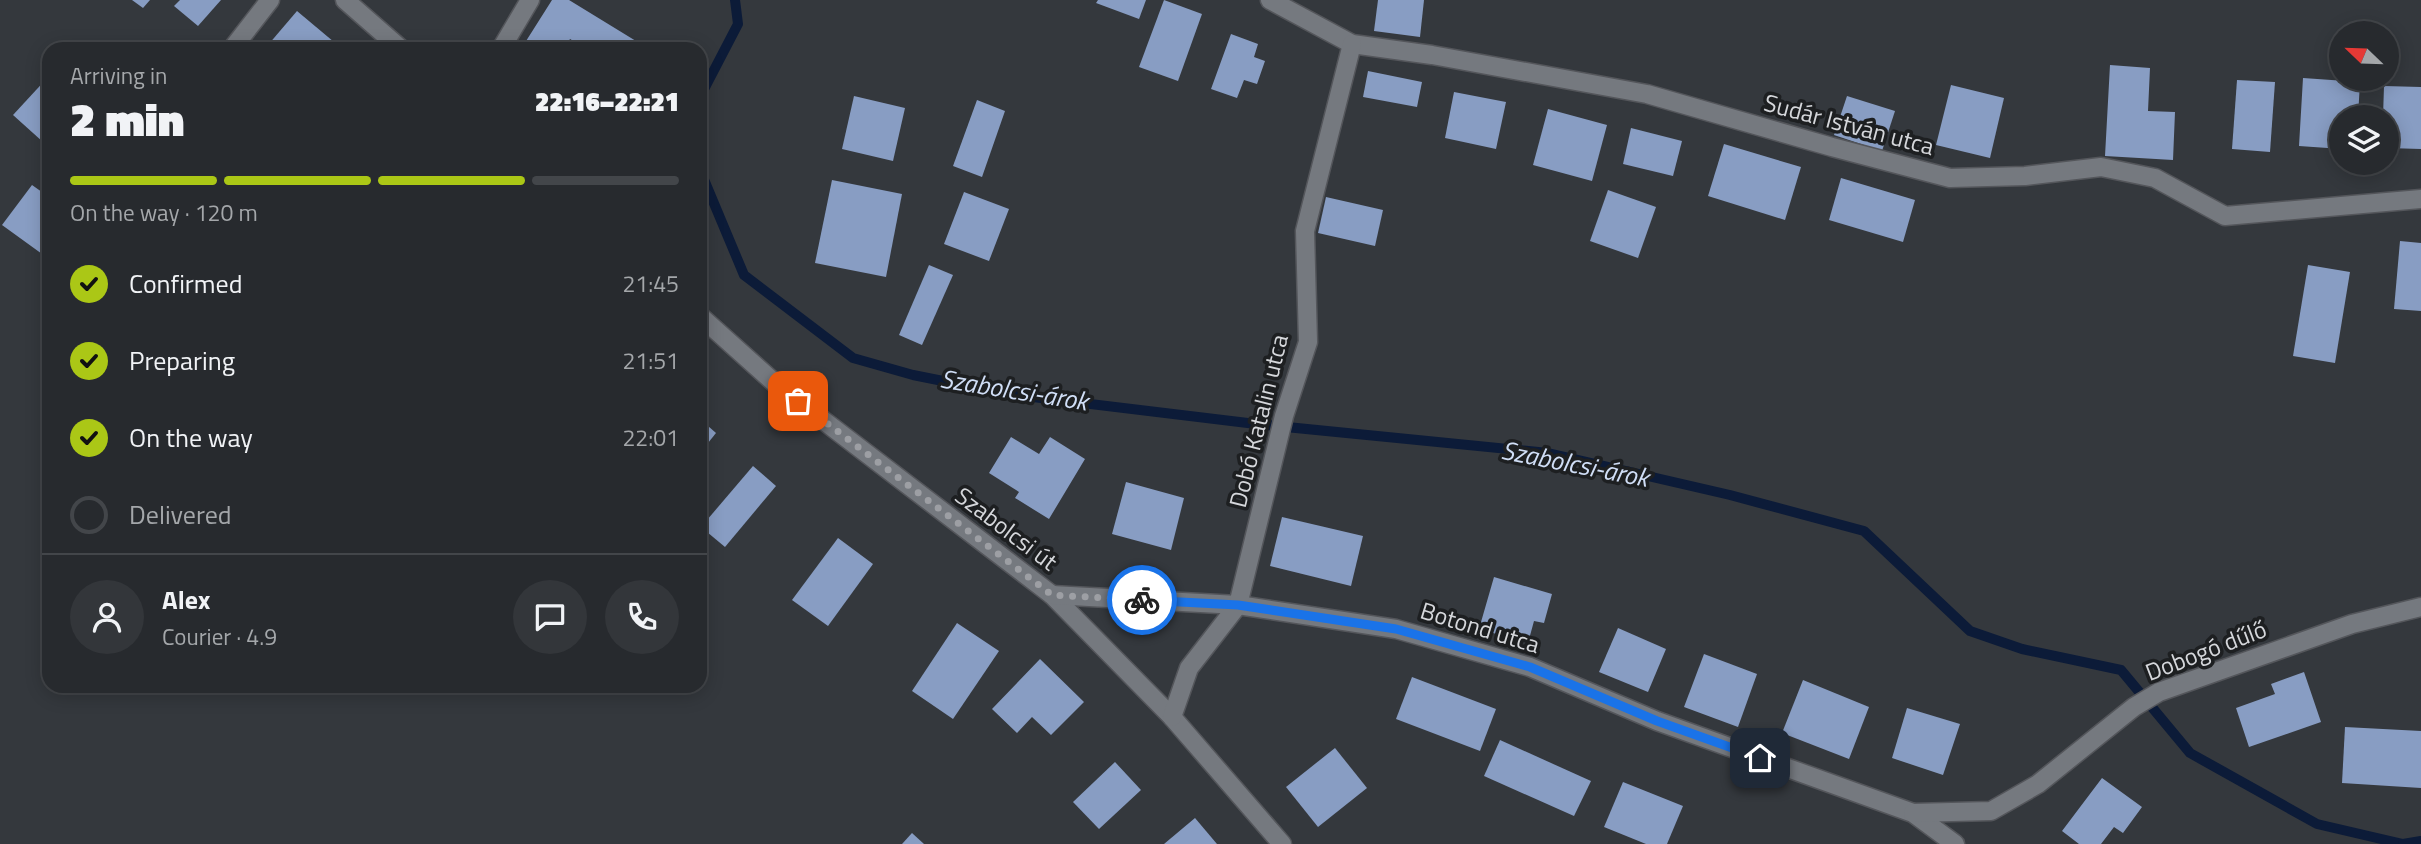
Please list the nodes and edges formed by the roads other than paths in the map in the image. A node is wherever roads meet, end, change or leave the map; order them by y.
1 (270, 0) edge
2 (345, 0) edge
3 (530, 0) edge
4 (1270, 0) edge
5 (237, 42) edge
6 (393, 42) edge
7 (504, 42) edge
8 (1352, 44) junction
9 (2421, 199) edge
10 (707, 322) edge
11 (1052, 595) junction
12 (1238, 605) junction
13 (2421, 607) edge
14 (1172, 717) junction
15 (1913, 813) junction
16 (1282, 844) edge
17 (1955, 844) edge

1 - 5 street
2 - 6 street
3 - 7 street
4 - 8 street, Sudár István utca
8 - 9 street, Sudár István utca
8 - 12 street, Dobó Katalin utca
10 - 11 street, Szabolcsi út
11 - 12 street, Botond utca
11 - 14 street, Szabolcsi út
12 - 14 street
12 - 15 street, Botond utca
13 - 15 street, Dobogó dűlő
14 - 16 street, Szabolcsi út
15 - 17 street

